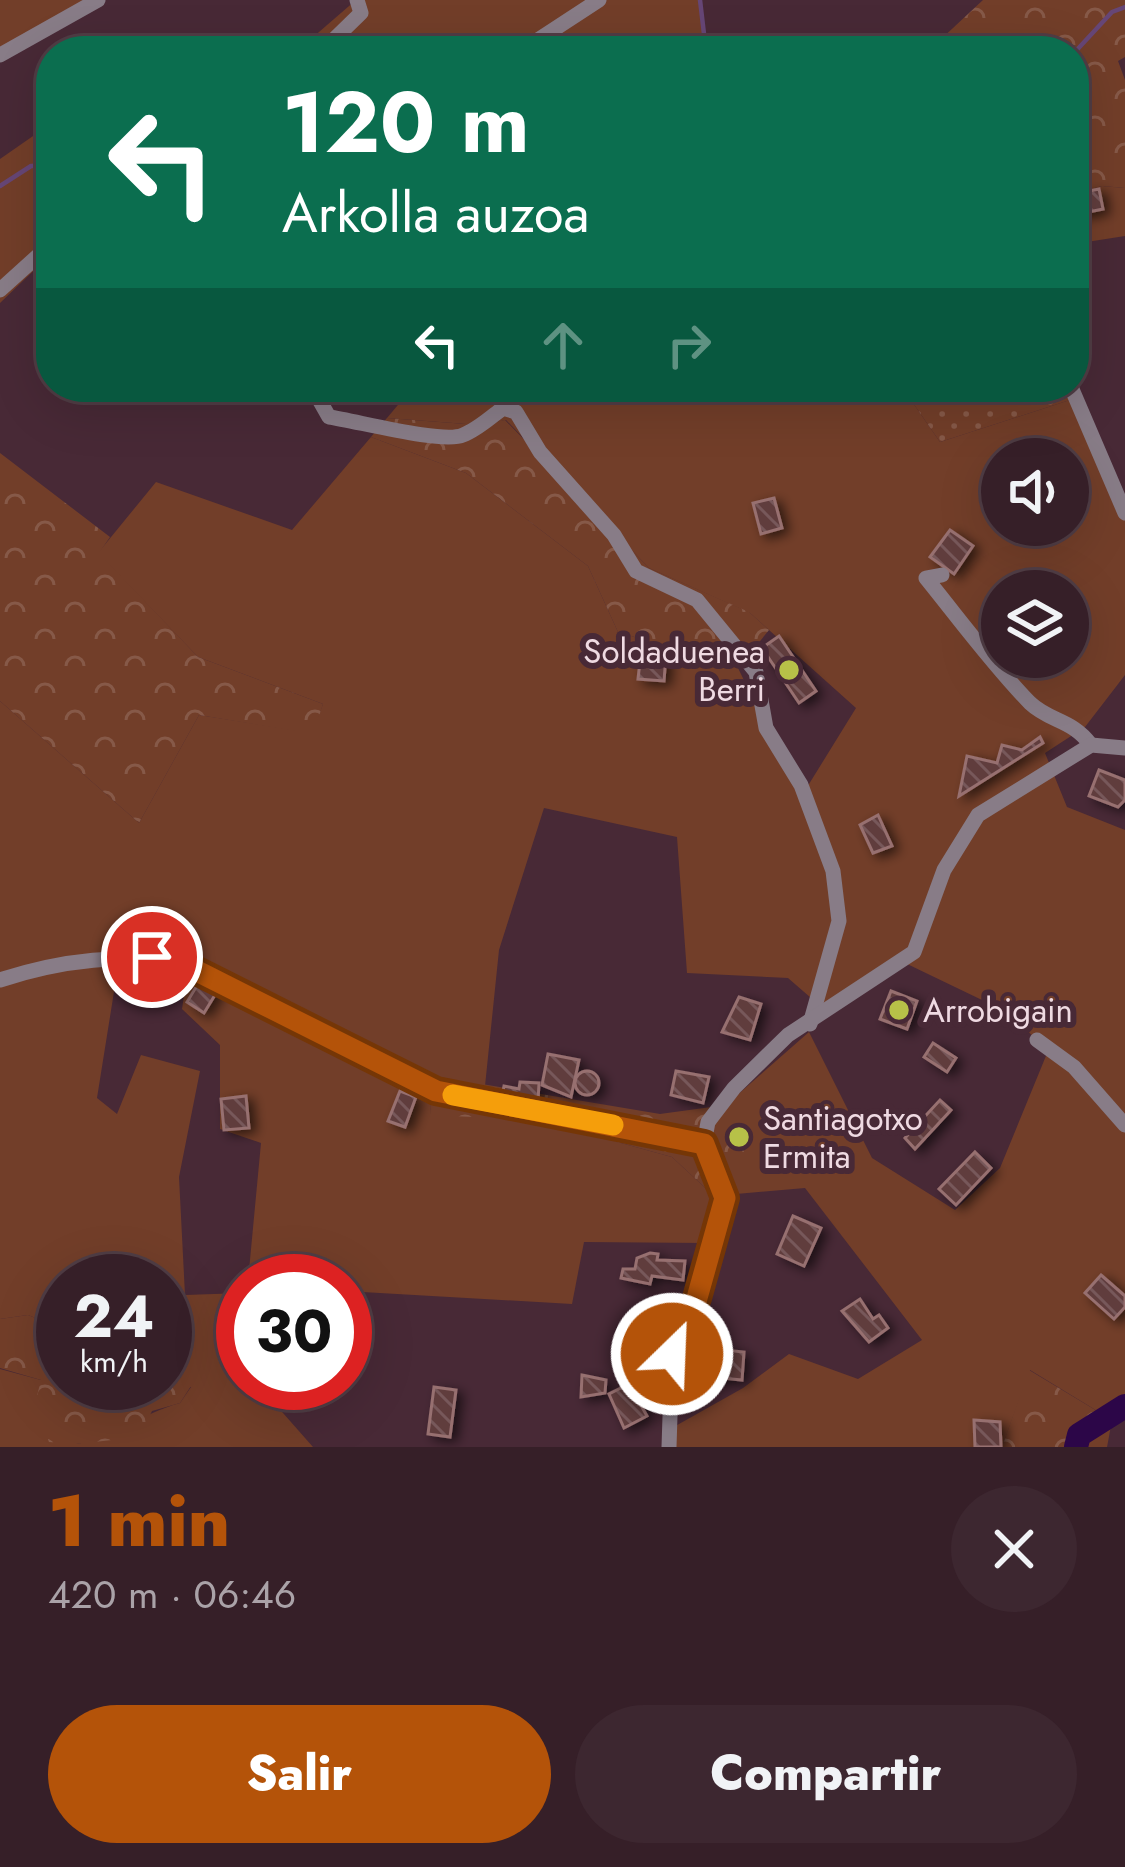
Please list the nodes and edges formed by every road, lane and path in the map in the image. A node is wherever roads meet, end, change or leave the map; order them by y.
1 (98, 0) edge
2 (357, 0) edge
3 (599, 0) edge
4 (337, 36) edge
5 (543, 36) edge
6 (0, 56) edge
7 (36, 258) edge
8 (0, 290) edge
9 (320, 402) edge
10 (1077, 402) edge
11 (1125, 513) edge
12 (942, 574) dead end
13 (1091, 745) junction
14 (1125, 748) edge
15 (0, 980) edge
16 (810, 1024) junction
17 (1037, 1040) dead end
18 (1125, 1125) edge
19 (704, 1144) junction
20 (669, 1447) edge

1 - 6 street
2 - 4 street
3 - 5 street
7 - 8 street
9 - 16 street
10 - 11 street
12 - 13 street
13 - 14 street
13 - 16 street
15 - 19 street
16 - 19 street
17 - 18 street
19 - 20 street

